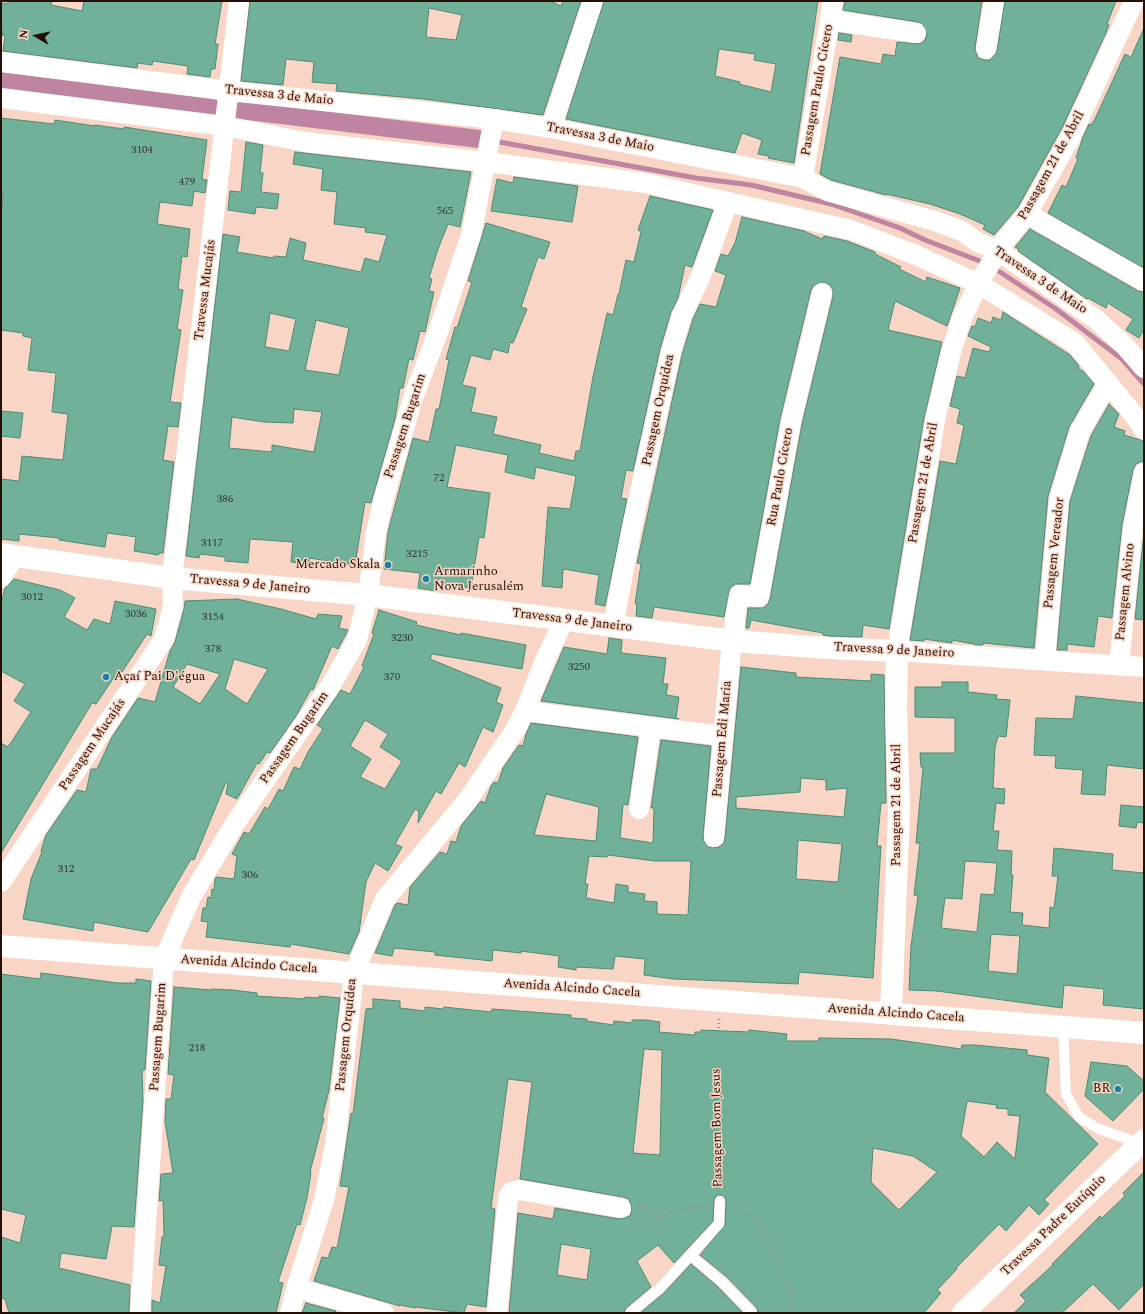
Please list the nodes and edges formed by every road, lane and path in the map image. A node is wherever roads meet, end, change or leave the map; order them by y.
1 (239, 1) edge
2 (593, 1) edge
3 (994, 1) edge
4 (1134, 1) edge
5 (832, 10) edge
6 (916, 33) dead end
7 (986, 49) dead end
8 (1, 62) edge
9 (229, 91) junction
10 (1, 98) edge
11 (494, 122) junction
12 (225, 126) junction
13 (551, 128) junction
14 (488, 156) junction
15 (803, 178) junction
16 (728, 202) junction
17 (1027, 214) junction
18 (996, 253) junction
19 (980, 280) junction
20 (1144, 281) edge
21 (822, 293) dead end
22 (1144, 368) edge
23 (1108, 383) junction
24 (1144, 430) edge
25 (1144, 472) edge
26 (8, 555) edge
27 (1, 578) edge
28 (172, 578) junction
29 (368, 595) junction
30 (564, 620) junction
31 (613, 626) junction
32 (733, 640) junction
33 (897, 651) junction
34 (1045, 660) junction
35 (1119, 665) junction
36 (1144, 667) edge
37 (525, 711) junction
38 (651, 727) junction
39 (723, 736) junction
40 (639, 808) dead end
41 (714, 837) dead end
42 (1, 882) edge
43 (1, 946) edge
44 (164, 959) junction
45 (354, 973) junction
46 (720, 1000) junction
47 (891, 1013) junction
48 (1063, 1026) junction
49 (1140, 1035) edge
50 (1142, 1142) edge
51 (720, 1206) junction
52 (620, 1208) joint
53 (690, 1255) junction
54 (296, 1288) junction
55 (140, 1313) edge
56 (290, 1313) edge
57 (384, 1313) edge
58 (497, 1313) edge
59 (630, 1313) edge
60 (752, 1313) edge
61 (789, 1313) edge
62 (963, 1313) edge

1 - 9 street, Travessa Mucajás
2 - 13 street
3 - 7 street
4 - 17 street, Passagem 21 de Abril
5 - 6 street
5 - 15 street, Passagem Paulo Cícero
8 - 9 street, Travessa 3 de Maio
9 - 11 street, Travessa 3 de Maio
9 - 12 street, Travessa Mucajás
10 - 12 street
11 - 13 street, Travessa 3 de Maio
11 - 14 street, Passagem Bugarim
12 - 14 street
12 - 28 street, Travessa Mucajás
13 - 15 street, Travessa 3 de Maio
14 - 16 street
14 - 29 street, Passagem Bugarim
15 - 18 street, Travessa 3 de Maio
16 - 19 street
16 - 31 street, Passagem Orquídea
17 - 18 street, Passagem 21 de Abril
17 - 20 street
18 - 19 street, Passagem 21 de Abril
18 - 22 street, Travessa 3 de Maio
19 - 23 street
19 - 33 street, Passagem 21 de Abril
21 - 32 street, Rua Paulo Cícero
23 - 24 street
23 - 34 street, Passagem Vereador
25 - 35 street, Passagem Alvino
26 - 27 street
26 - 28 main road, Travessa 9 de Janeiro
28 - 29 main road, Travessa 9 de Janeiro
28 - 42 street, Passagem Mucajás
29 - 30 main road, Travessa 9 de Janeiro
29 - 44 street, Passagem Bugarim
30 - 31 main road, Travessa 9 de Janeiro
30 - 37 street, Passagem Orquídea
31 - 32 main road, Travessa 9 de Janeiro
32 - 33 main road, Travessa 9 de Janeiro
32 - 39 street, Passagem Edi Maria
33 - 34 street, Travessa 9 de Janeiro
33 - 47 main road, Passagem 21 de Abril
34 - 35 street, Travessa 9 de Janeiro
35 - 36 street, Travessa 9 de Janeiro
37 - 38 street
37 - 45 street, Passagem Orquídea
38 - 39 street
38 - 40 street
39 - 41 street, Passagem Edi Maria
43 - 44 main road, Avenida Alcindo Cacela
44 - 45 main road, Avenida Alcindo Cacela
44 - 55 street, Passagem Bugarim
45 - 46 main road, Avenida Alcindo Cacela
45 - 54 street, Passagem Orquídea
46 - 47 main road, Avenida Alcindo Cacela
46 - 51 path, Passagem Bom Jesus
47 - 48 main road, Avenida Alcindo Cacela
48 - 49 main road, Avenida Alcindo Cacela
48 - 50 lane
50 - 62 main road, Travessa Padre Eutíquio
51 - 52 path, Passagem Bom Jesus
51 - 53 lane
51 - 61 path
52 - 58 street
53 - 59 lane
53 - 60 lane
54 - 56 street, Passagem Orquídea
54 - 57 street

